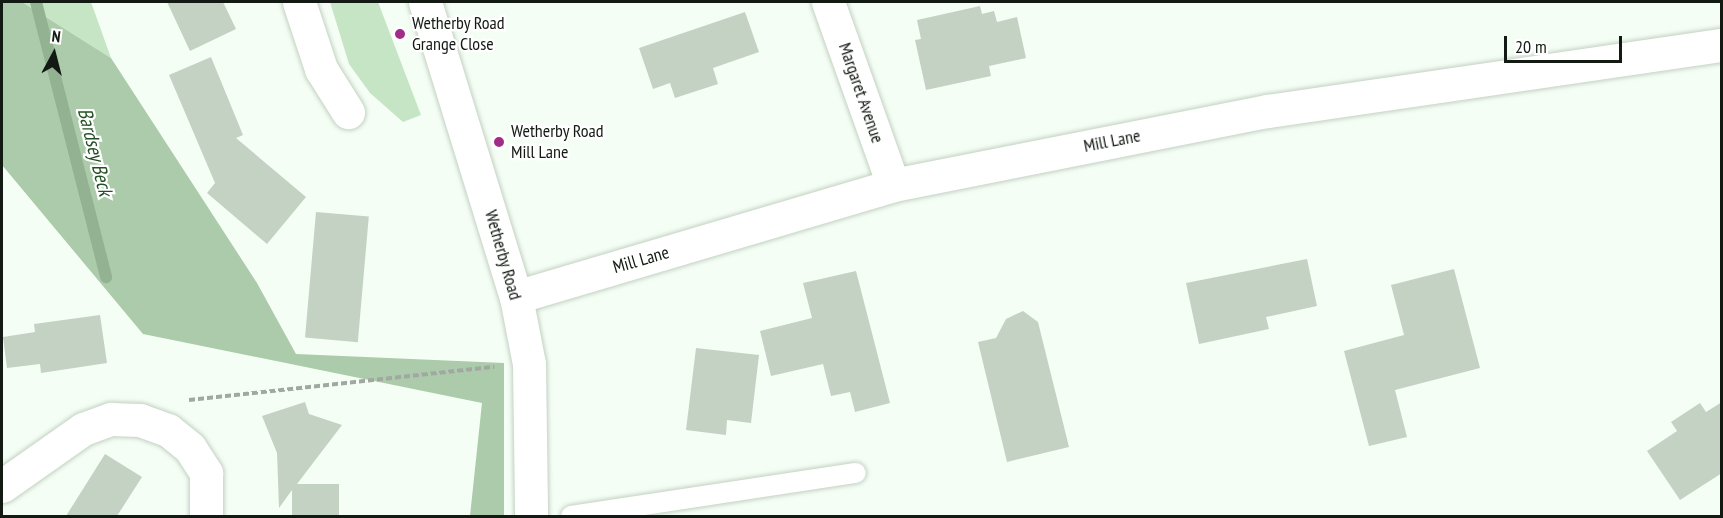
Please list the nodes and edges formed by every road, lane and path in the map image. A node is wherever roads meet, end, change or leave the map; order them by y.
1 (299, 2) edge
2 (425, 2) edge
3 (828, 2) edge
4 (1722, 45) edge
5 (348, 112) dead end
6 (893, 185) junction
7 (516, 297) junction
8 (529, 364) junction
9 (168, 430) junction
10 (856, 473) dead end
11 (2, 486) edge
12 (206, 516) edge
13 (531, 516) edge
14 (571, 516) edge

1 - 5 street
2 - 7 street, Wetherby Road
3 - 6 street, Margaret Avenue
4 - 6 street, Mill Lane
6 - 7 street, Mill Lane
7 - 8 street, Wetherby Road
8 - 9 path
8 - 13 street, Wetherby Road
9 - 11 street
9 - 12 street
10 - 14 lane

